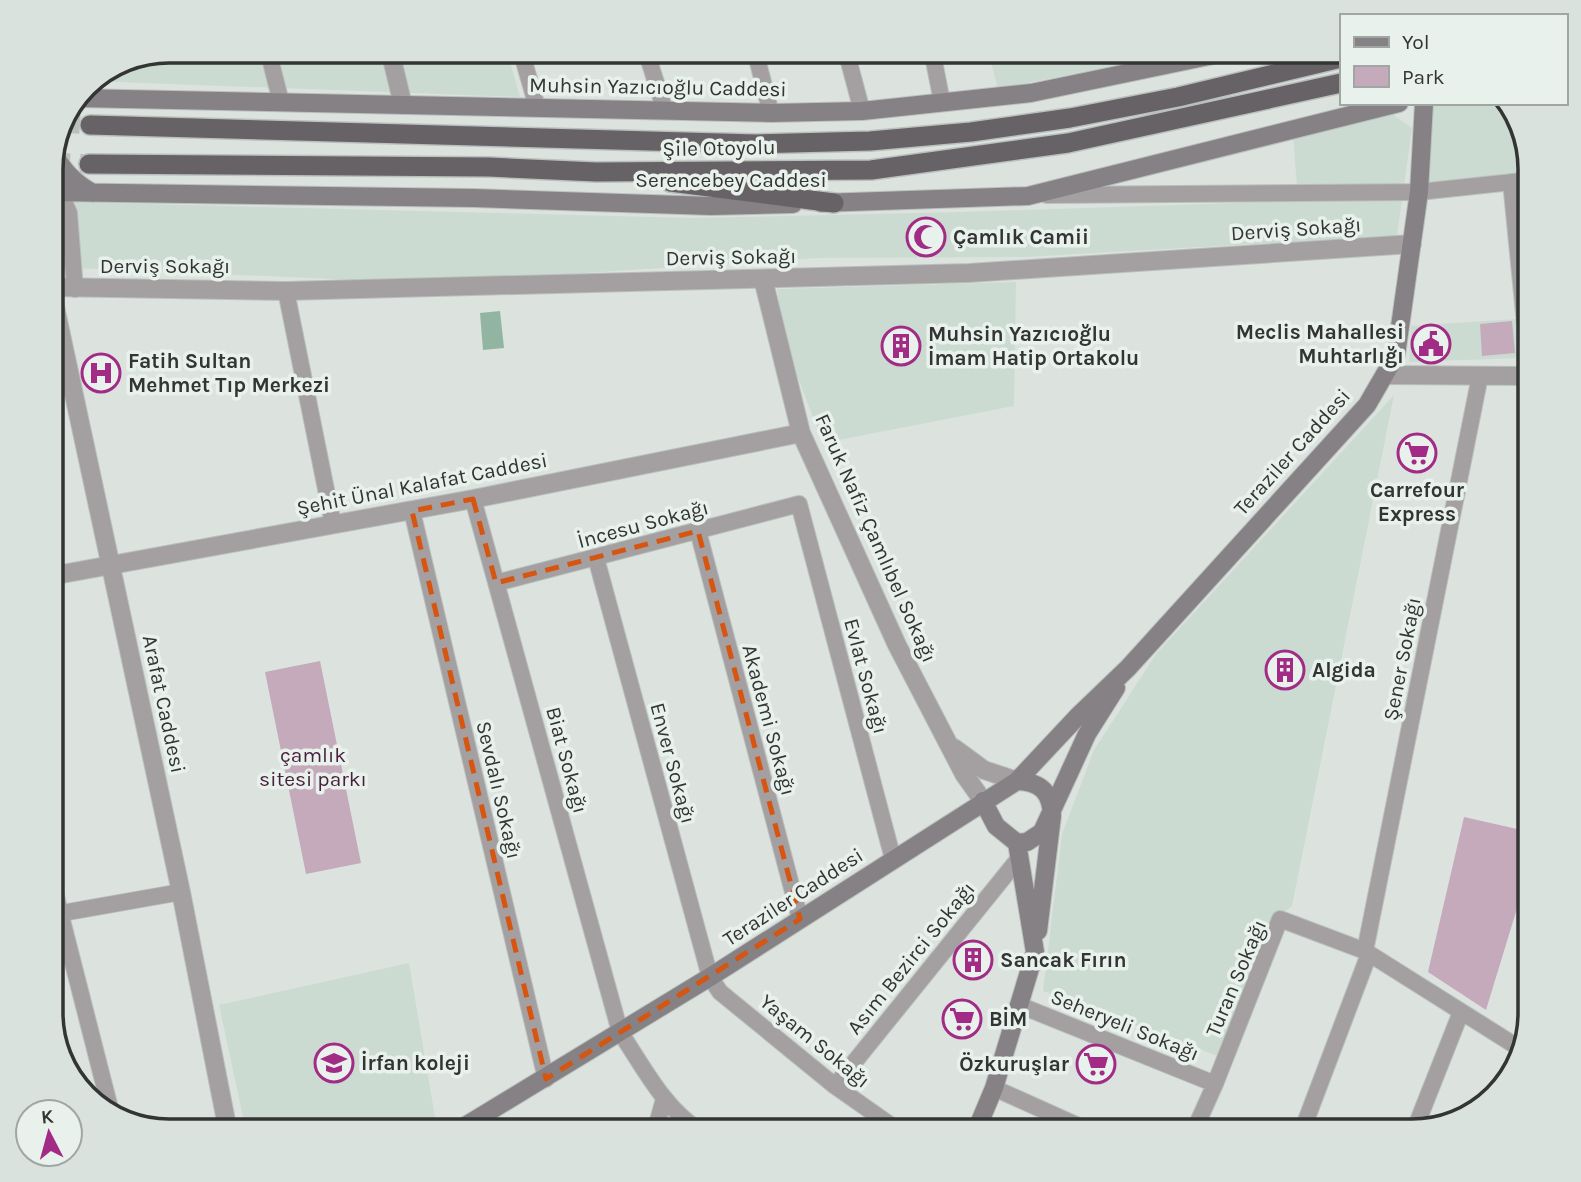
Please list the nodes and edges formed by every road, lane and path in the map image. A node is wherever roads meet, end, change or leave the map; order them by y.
1 (271, 63) edge
2 (393, 63) edge
3 (524, 63) edge
4 (650, 63) edge
5 (758, 63) edge
6 (849, 63) edge
7 (934, 63) edge
8 (1146, 63) edge
9 (1320, 63) edge
10 (1340, 83) edge
11 (90, 99) edge
12 (281, 102) junction
13 (942, 102) junction
14 (403, 105) junction
15 (1391, 105) edge
16 (1424, 105) edge
17 (537, 107) junction
18 (665, 111) junction
19 (862, 111) junction
20 (771, 113) junction
21 (90, 125) tunnel mouth
22 (89, 164) tunnel mouth
23 (63, 167) edge
24 (596, 172) junction
25 (1518, 181) edge
26 (1511, 182) junction
27 (63, 192) edge
28 (1419, 192) junction
29 (93, 193) junction
30 (1028, 196) junction
31 (834, 203) junction
32 (63, 204) edge
33 (1412, 244) junction
34 (1518, 253) edge
35 (763, 279) junction
36 (63, 288) edge
37 (75, 289) junction
38 (286, 291) junction
39 (63, 343) edge
40 (1385, 375) junction
41 (1518, 375) edge
42 (1480, 376) junction
43 (801, 433) junction
44 (473, 499) junction
45 (799, 504) joint
46 (412, 510) junction
47 (333, 524) junction
48 (698, 531) junction
49 (596, 558) junction
50 (111, 567) junction
51 (63, 574) edge
52 (496, 583) junction
53 (1128, 668) junction
54 (948, 744) junction
55 (1017, 781) junction
56 (983, 801) junction
57 (1052, 816) junction
58 (1018, 850) junction
59 (893, 859) junction
60 (181, 891) junction
61 (63, 913) edge
62 (800, 919) junction
63 (63, 943) edge
64 (1035, 952) junction
65 (1367, 953) junction
66 (710, 977) junction
67 (1019, 1005) junction
68 (1461, 1012) junction
69 (621, 1032) junction
70 (1513, 1044) edge
71 (546, 1079) junction
72 (1215, 1084) junction
73 (835, 1086) junction
74 (994, 1088) junction
75 (107, 1099) edge
76 (664, 1099) junction
77 (226, 1119) edge
78 (478, 1119) edge
79 (658, 1119) edge
80 (682, 1119) edge
81 (882, 1119) edge
82 (981, 1119) edge
83 (1063, 1119) edge
84 (1199, 1119) edge
85 (1306, 1119) edge
86 (1418, 1119) edge

1 - 12 street
2 - 14 street
3 - 17 street
4 - 18 street
5 - 20 street
6 - 19 street
7 - 13 street
8 - 13 main road, Muhsin Yazıcıoğlu Caddesi
9 - 21 highway, Şile Otoyolu
10 - 24 highway, Şile Otoyolu
11 - 12 main road, Muhsin Yazıcıoğlu Caddesi
12 - 14 main road, Muhsin Yazıcıoğlu Caddesi
13 - 19 main road, Muhsin Yazıcıoğlu Caddesi
14 - 17 main road, Muhsin Yazıcıoğlu Caddesi
15 - 30 main road, Serencebey Caddesi
16 - 28 main road, Teraziler Caddesi
17 - 18 main road, Muhsin Yazıcıoğlu Caddesi
18 - 20 main road, Muhsin Yazıcıoğlu Caddesi
19 - 20 main road, Muhsin Yazıcıoğlu Caddesi
22 - 24 highway, Şile Otoyolu
23 - 29 main road
24 - 31 highway
25 - 26 street
26 - 28 street
26 - 34 street
27 - 29 main road, Serencebey Caddesi
28 - 30 street
28 - 33 main road, Teraziler Caddesi
29 - 31 main road, Serencebey Caddesi
30 - 31 main road, Serencebey Caddesi
32 - 37 street
33 - 35 street, Derviş Sokağı
33 - 40 main road, Teraziler Caddesi
35 - 38 street, Derviş Sokağı
35 - 43 street, Faruk Nafiz Çamlıbel Sokağı
36 - 37 street, Derviş Sokağı
37 - 38 street, Derviş Sokağı
38 - 47 street
39 - 50 street, Arafat Caddesi
40 - 42 street
40 - 53 main road, Teraziler Caddesi
41 - 42 street
42 - 65 street, Şener Sokağı
43 - 44 street, Şehit Ünal Kalafat Caddesi
43 - 54 street, Faruk Nafiz Çamlıbel Sokağı
44 - 46 street, Şehit Ünal Kalafat Caddesi
44 - 52 street, Biat Sokağı
45 - 48 street, İncesu Sokağı
45 - 59 street, Evlat Sokağı
46 - 47 street, Şehit Ünal Kalafat Caddesi
46 - 71 street, Sevdalı Sokağı
47 - 50 street, Şehit Ünal Kalafat Caddesi
48 - 49 street, İncesu Sokağı
48 - 62 street, Akademi Sokağı
49 - 52 street, İncesu Sokağı
49 - 66 street, Enver Sokağı
50 - 51 street, Şehit Ünal Kalafat Caddesi
50 - 60 street, Arafat Caddesi
52 - 69 street, Biat Sokağı
53 - 55 main road, Teraziler Caddesi
53 - 57 main road, Teraziler Caddesi
54 - 55 street
54 - 56 street, Faruk Nafiz Çamlıbel Sokağı
55 - 56 main road, Teraziler Caddesi
55 - 57 main road
56 - 58 main road
56 - 59 main road, Teraziler Caddesi
57 - 58 main road
57 - 64 main road
58 - 64 main road
58 - 73 street, Asım Bezirci Sokağı
59 - 62 main road, Teraziler Caddesi
60 - 61 street
60 - 77 street, Arafat Caddesi
62 - 66 main road, Teraziler Caddesi
63 - 75 street
64 - 67 main road
65 - 68 street
65 - 72 street, Turan Sokağı
65 - 85 street, Şener Sokağı
66 - 69 main road, Teraziler Caddesi
66 - 73 street, Yaşam Sokağı
67 - 72 street, Seheryeli Sokağı
67 - 74 main road
68 - 70 street
68 - 86 street
69 - 71 main road, Teraziler Caddesi
69 - 76 street, Biat Sokağı
71 - 78 main road, Teraziler Caddesi
72 - 84 street, Turan Sokağı
73 - 81 street, Yaşam Sokağı
74 - 82 main road
74 - 83 street
76 - 79 street
76 - 80 street, Biat Sokağı

